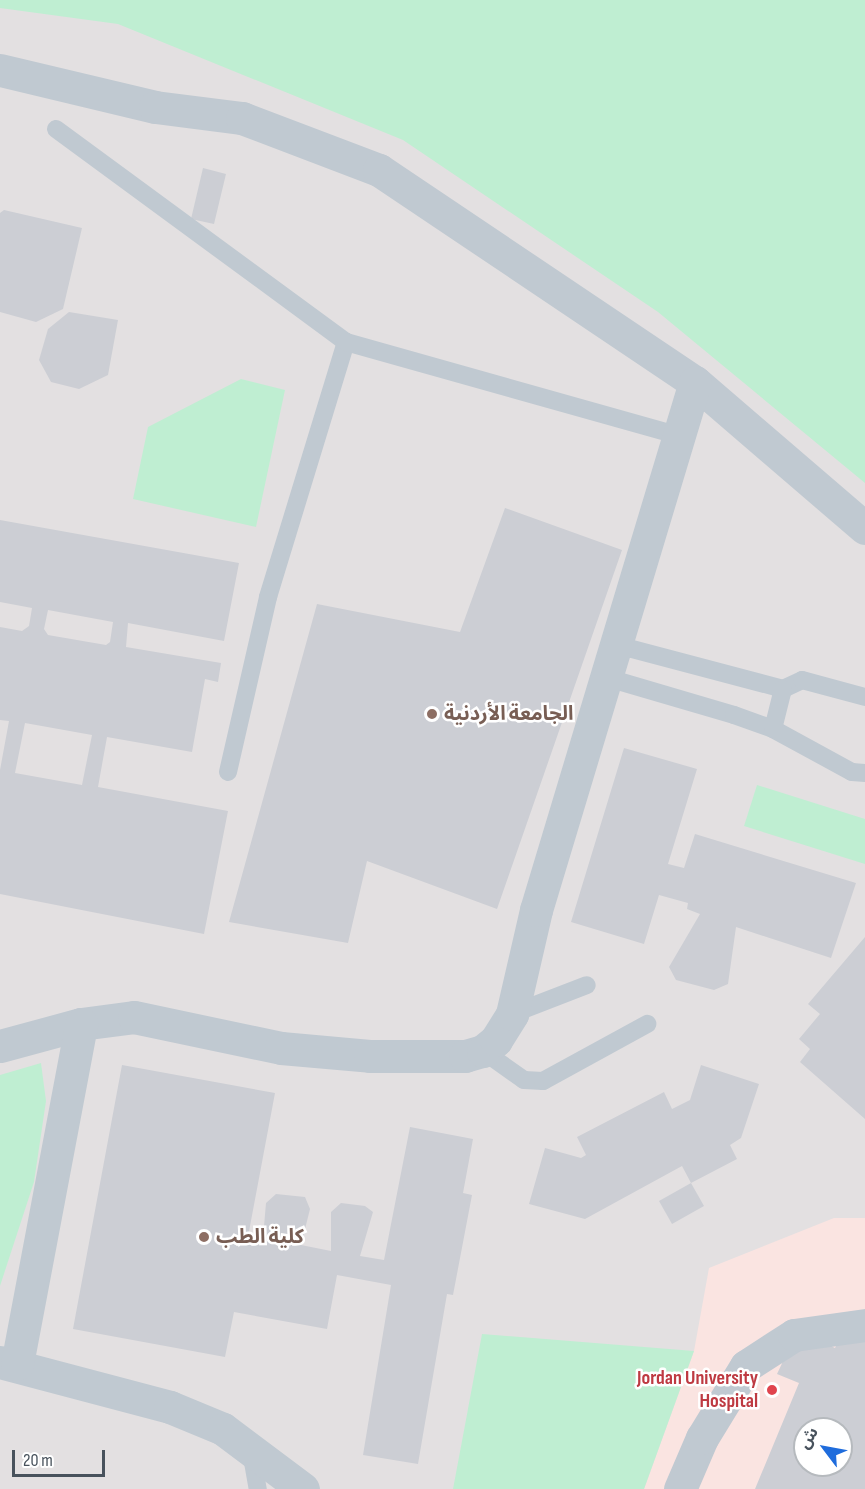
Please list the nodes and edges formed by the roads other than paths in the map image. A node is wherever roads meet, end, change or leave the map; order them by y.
1 (0, 70) edge
2 (56, 129) dead end
3 (346, 342) junction
4 (695, 382) junction
5 (676, 435) junction
6 (865, 528) edge
7 (617, 645) junction
8 (608, 678) junction
9 (783, 689) junction
10 (865, 697) edge
11 (773, 729) junction
12 (228, 772) dead end
13 (865, 773) edge
14 (587, 985) dead end
15 (512, 1014) junction
16 (81, 1024) junction
17 (647, 1024) dead end
18 (0, 1046) edge
19 (483, 1051) junction
20 (865, 1325) edge
21 (8, 1363) edge
22 (264, 1472) edge
23 (303, 1489) edge
24 (680, 1489) edge

1 - 4 street
2 - 3 lane
3 - 5 lane
3 - 12 lane
4 - 5 street
4 - 6 street
5 - 7 street
7 - 8 street
7 - 9 lane
8 - 11 lane
8 - 15 street
9 - 10 lane
9 - 11 lane
11 - 13 lane
14 - 15 lane
15 - 19 street
16 - 18 street
16 - 19 street
16 - 21 street
17 - 19 lane
20 - 24 street
21 - 22 street
22 - 23 street

